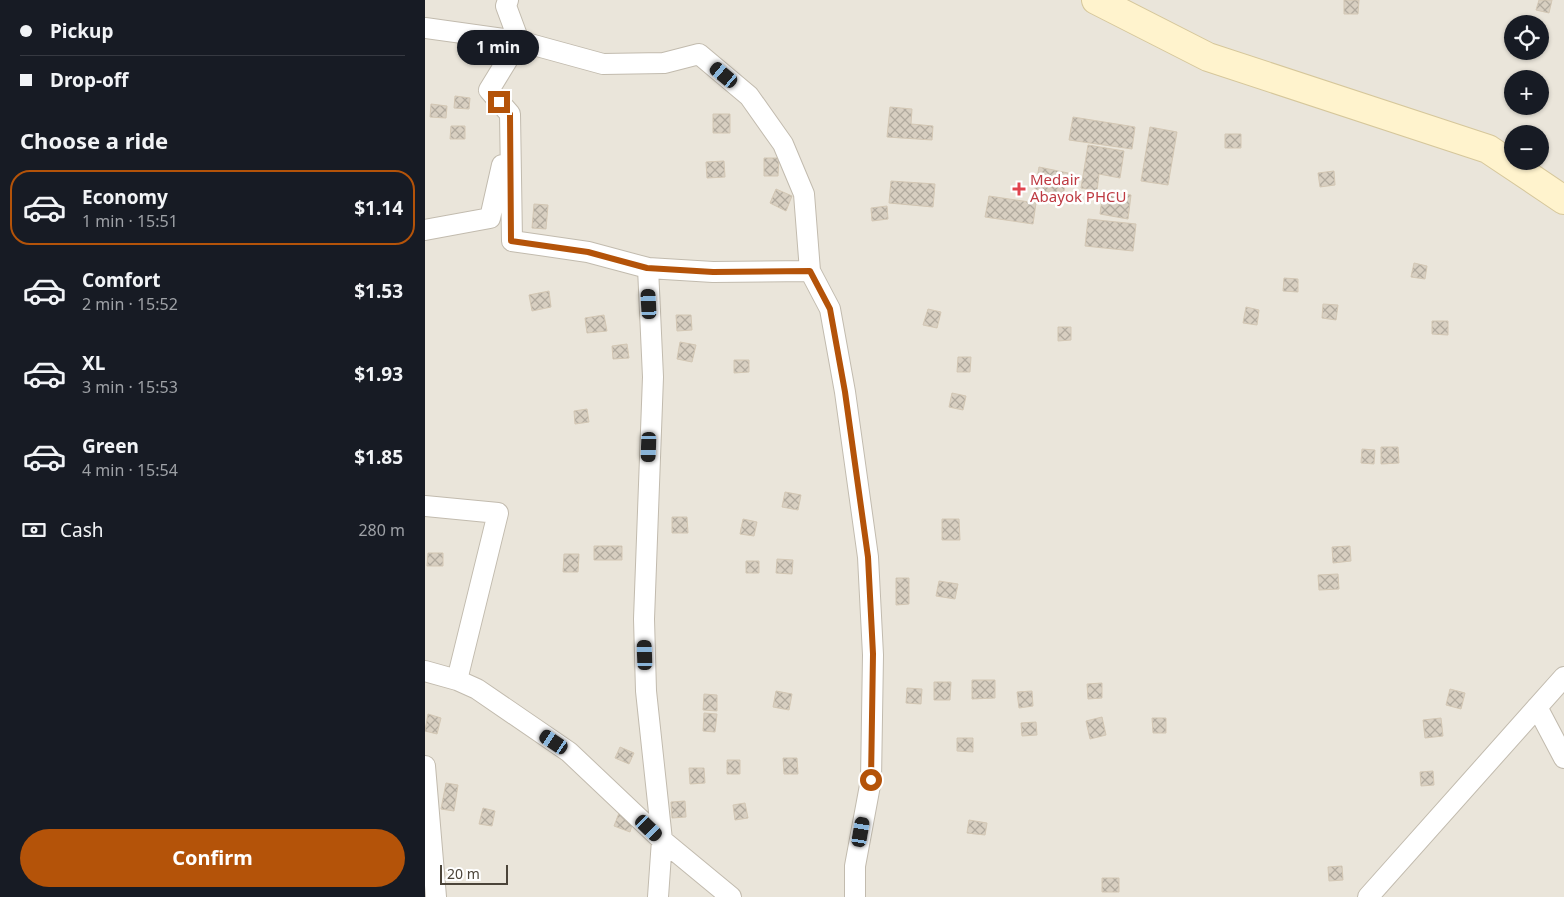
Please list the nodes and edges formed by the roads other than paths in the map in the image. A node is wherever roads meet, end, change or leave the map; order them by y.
1 (508, 0) edge
2 (1096, 0) edge
3 (425, 28) edge
4 (519, 41) junction
5 (510, 114) junction
6 (1564, 200) edge
7 (425, 230) edge
8 (647, 268) junction
9 (810, 271) junction
10 (425, 506) edge
11 (425, 671) edge
12 (1564, 677) edge
13 (457, 680) junction
14 (1537, 707) junction
15 (1564, 758) edge
16 (425, 766) edge
17 (662, 840) junction
18 (436, 897) edge
19 (659, 897) edge
20 (731, 897) edge
21 (855, 897) edge
22 (1368, 897) edge

1 - 4 street
2 - 6 street
3 - 4 street
4 - 5 street
4 - 9 street
5 - 7 street
5 - 8 street
8 - 9 street
8 - 17 street
9 - 21 street
10 - 13 street
11 - 13 street
12 - 14 street
13 - 17 street
14 - 15 street
14 - 22 street
16 - 18 street
17 - 19 street
17 - 20 street

